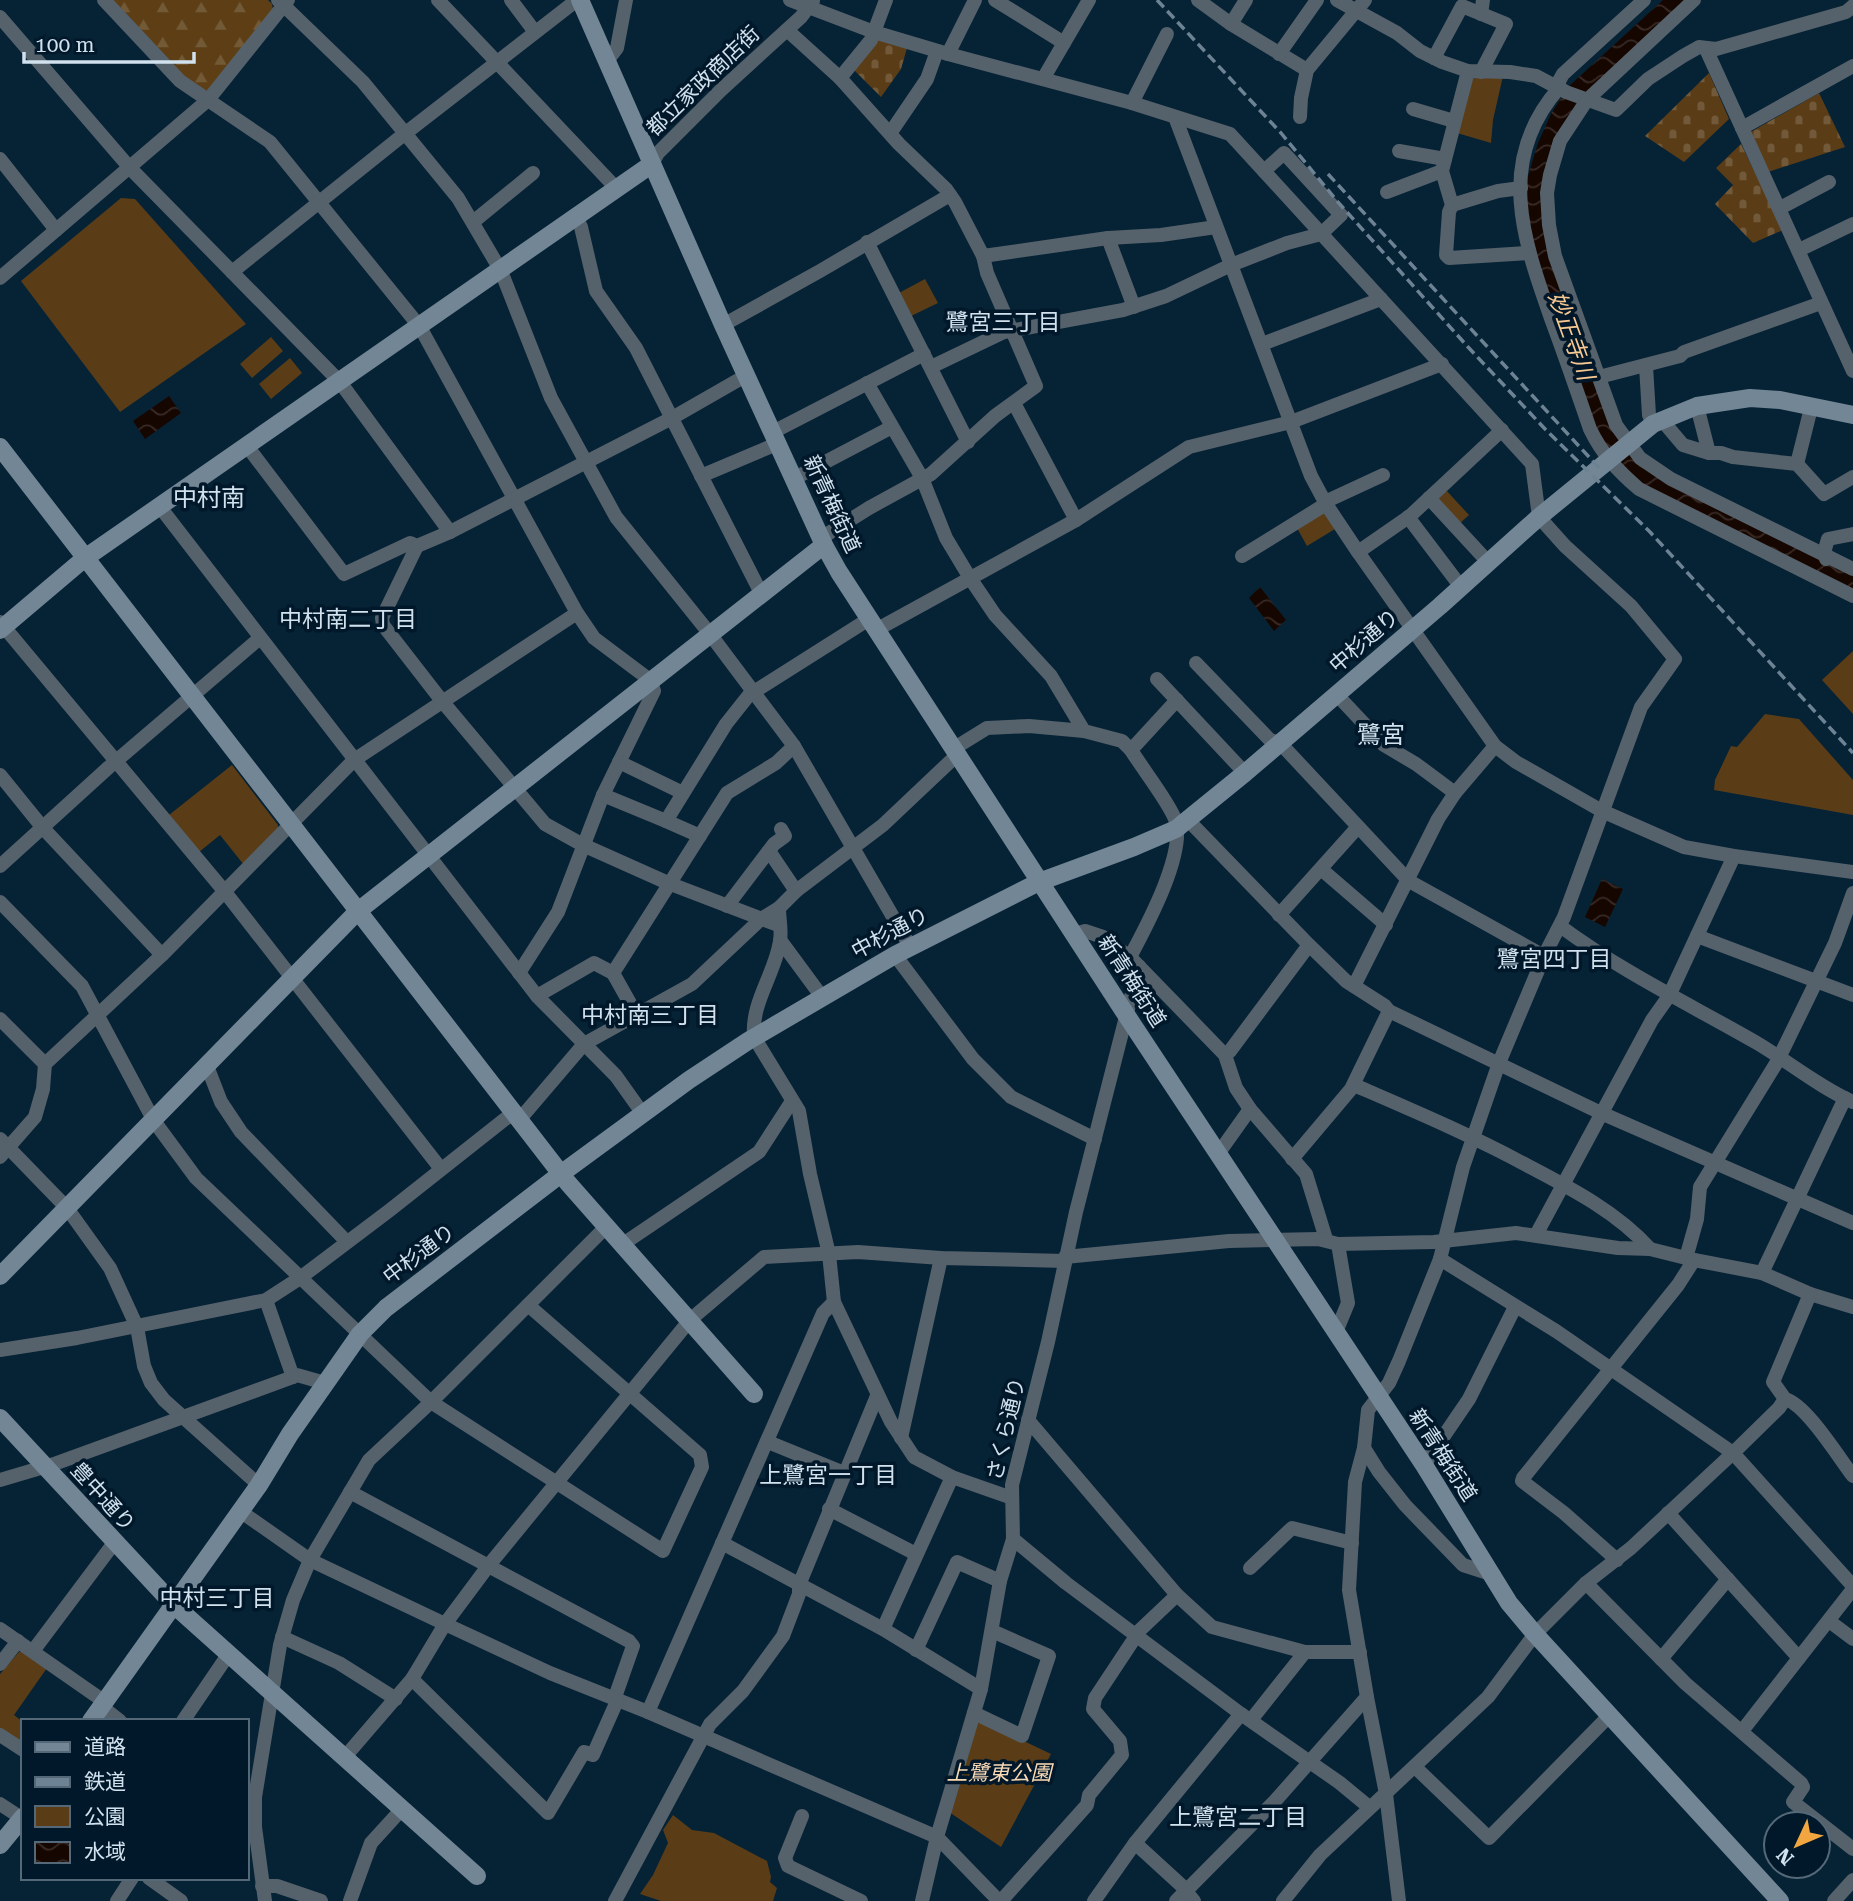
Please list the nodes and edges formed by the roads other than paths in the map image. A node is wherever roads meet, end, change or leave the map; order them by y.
1 (104, 0) edge
2 (438, 0) edge
3 (511, 0) edge
4 (579, 0) edge
5 (626, 0) edge
6 (790, 0) edge
7 (886, 0) edge
8 (975, 0) edge
9 (995, 0) edge
10 (1089, 0) edge
11 (1198, 0) edge
12 (1246, 0) edge
13 (1317, 0) edge
14 (1338, 0) edge
15 (1644, 0) edge
16 (1694, 0) edge
17 (283, 2) edge
18 (811, 4) edge
19 (1360, 5) edge
20 (1846, 6) edge
21 (1482, 7) edge
22 (0, 17) edge
23 (1231, 24) junction
24 (787, 30) junction
25 (535, 32) junction
26 (874, 32) junction
27 (1167, 34) dead end
28 (1064, 43) junction
29 (1706, 49) junction
30 (942, 53) junction
31 (1279, 54) junction
32 (1434, 58) junction
33 (607, 61) junction
34 (497, 63) junction
35 (1853, 66) edge
36 (1307, 71) junction
37 (1474, 72) junction
38 (840, 78) junction
39 (1043, 79) junction
40 (1563, 90) junction
41 (1585, 99) junction
42 (208, 100) junction
43 (1132, 103) junction
44 (1413, 109) dead end
45 (1175, 117) junction
46 (1300, 117) dead end
47 (1454, 121) junction
48 (1742, 128) junction
49 (891, 132) junction
50 (405, 134) junction
51 (1399, 152) dead end
52 (0, 159) edge
53 (652, 164) junction
54 (1443, 165) junction
55 (130, 168) junction
56 (1264, 171) junction
57 (533, 173) dead end
58 (1829, 182) dead end
59 (1521, 188) junction
60 (617, 189) junction
61 (1387, 192) dead end
62 (950, 195) junction
63 (318, 203) junction
64 (1452, 205) junction
65 (1780, 208) junction
66 (576, 218) junction
67 (473, 222) junction
68 (1853, 224) edge
69 (1216, 227) junction
70 (56, 230) junction
71 (1321, 234) junction
72 (1108, 238) junction
73 (867, 242) junction
74 (1799, 250) junction
75 (1528, 253) junction
76 (983, 256) junction
77 (1231, 265) junction
78 (501, 271) junction
79 (232, 272) junction
80 (0, 278) edge
81 (1381, 299) junction
82 (1821, 303) junction
83 (1134, 307) junction
84 (723, 325) junction
85 (420, 327) junction
86 (1012, 331) junction
87 (1262, 344) junction
88 (928, 361) junction
89 (1442, 364) junction
90 (1646, 366) junction
91 (1853, 371) edge
92 (747, 375) junction
93 (1599, 377) junction
94 (340, 382) junction
95 (867, 383) junction
96 (1014, 402) junction
97 (1697, 406) junction
98 (1811, 408) junction
99 (1853, 415) edge
100 (672, 418) junction
101 (1657, 421) junction
102 (1291, 422) junction
103 (891, 427) junction
104 (1502, 430) junction
105 (776, 438) junction
106 (968, 442) junction
107 (1625, 442) junction
108 (247, 446) junction
109 (0, 447) edge
110 (1709, 453) junction
111 (1607, 456) junction
112 (586, 461) junction
113 (1797, 464) junction
114 (1383, 475) dead end
115 (701, 477) junction
116 (1853, 477) edge
117 (795, 478) junction
118 (922, 478) junction
119 (1429, 498) junction
120 (514, 499) junction
121 (1326, 504) junction
122 (160, 507) junction
123 (1408, 517) junction
124 (1539, 517) junction
125 (1076, 520) junction
126 (450, 532) junction
127 (1853, 534) edge
128 (823, 541) junction
129 (417, 546) junction
130 (1358, 552) junction
131 (1242, 556) dead end
132 (85, 558) junction
133 (1826, 558) junction
134 (1488, 562) junction
135 (1853, 569) edge
136 (970, 579) junction
137 (1461, 587) junction
138 (761, 593) junction
139 (1853, 596) edge
140 (577, 613) junction
141 (872, 624) junction
142 (1, 626) edge
143 (1413, 629) junction
144 (710, 634) junction
145 (260, 638) junction
146 (1196, 663) dead end
147 (1157, 679) dead end
148 (650, 680) junction
149 (754, 691) junction
150 (192, 694) junction
151 (1337, 695) junction
152 (1177, 700) junction
153 (442, 701) junction
154 (1084, 731) junction
155 (1280, 743) junction
156 (794, 746) junction
157 (1495, 746) junction
158 (1131, 750) junction
159 (955, 752) junction
160 (354, 760) junction
161 (117, 761) junction
162 (619, 762) junction
163 (1245, 773) junction
164 (0, 775) edge
165 (512, 788) junction
166 (683, 793) junction
167 (1455, 793) junction
168 (603, 795) junction
169 (1602, 811) junction
170 (666, 821) junction
171 (291, 824) junction
172 (1182, 824) junction
173 (43, 828) junction
174 (1357, 828) junction
175 (782, 829) dead end
176 (700, 836) junction
177 (583, 845) junction
178 (853, 848) junction
179 (769, 851) junction
180 (428, 855) junction
181 (1734, 856) junction
182 (0, 866) edge
183 (1321, 869) junction
184 (1853, 872) edge
185 (1409, 881) junction
186 (1039, 882) junction
187 (668, 883) junction
188 (796, 891) junction
189 (225, 892) junction
190 (1853, 894) edge
191 (0, 902) edge
192 (727, 906) junction
193 (779, 908) junction
194 (358, 911) junction
195 (1279, 915) junction
196 (761, 919) junction
197 (778, 925) junction
198 (1387, 925) junction
199 (1560, 926) junction
200 (1075, 934) junction
201 (1697, 936) junction
202 (780, 940) junction
203 (907, 941) dead end
204 (1309, 945) junction
205 (162, 955) junction
206 (895, 955) junction
207 (1544, 956) junction
208 (1135, 961) junction
209 (519, 973) junction
210 (613, 974) junction
211 (294, 978) junction
212 (1815, 981) junction
213 (1354, 986) junction
214 (1853, 995) edge
215 (537, 996) junction
216 (1669, 996) junction
217 (822, 997) junction
218 (1389, 1011) junction
219 (1125, 1013) junction
220 (98, 1014) junction
221 (636, 1014) junction
222 (0, 1019) edge
223 (754, 1037) junction
224 (584, 1044) junction
225 (1225, 1055) junction
226 (1780, 1056) junction
227 (1499, 1063) junction
228 (45, 1064) junction
229 (207, 1066) junction
230 (1354, 1084) junction
231 (1849, 1100) edge
232 (792, 1101) junction
233 (1250, 1109) junction
234 (1601, 1113) junction
235 (643, 1114) junction
236 (517, 1116) junction
237 (154, 1121) junction
238 (1473, 1137) junction
239 (1095, 1139) junction
240 (2, 1148) edge
241 (1218, 1154) junction
242 (1292, 1159) junction
243 (1716, 1162) junction
244 (441, 1169) junction
245 (562, 1173) junction
246 (1562, 1183) junction
247 (1797, 1197) junction
248 (67, 1208) junction
249 (1853, 1223) edge
250 (607, 1226) junction
251 (1536, 1235) junction
252 (1446, 1240) junction
253 (1275, 1241) junction
254 (347, 1242) junction
255 (1332, 1242) junction
256 (623, 1244) junction
257 (1650, 1249) junction
258 (830, 1254) junction
259 (942, 1258) junction
260 (1065, 1259) junction
261 (1440, 1259) junction
262 (1690, 1259) junction
263 (1762, 1273) junction
264 (0, 1276) edge
265 (300, 1278) junction
266 (1810, 1294) junction
267 (266, 1300) junction
268 (834, 1302) junction
269 (528, 1305) junction
270 (1515, 1307) junction
271 (1853, 1307) edge
272 (690, 1320) junction
273 (137, 1327) junction
274 (1336, 1332) junction
275 (360, 1334) junction
276 (0, 1350) edge
277 (1611, 1368) junction
278 (293, 1377) junction
279 (325, 1383) junction
280 (754, 1394) dead end
281 (629, 1395) junction
282 (877, 1396) junction
283 (1378, 1397) junction
284 (1785, 1399) junction
285 (431, 1402) junction
286 (181, 1417) junction
287 (0, 1418) edge
288 (1028, 1420) junction
289 (901, 1438) junction
290 (768, 1442) junction
291 (1364, 1447) junction
292 (1733, 1453) junction
293 (1424, 1465) junction
294 (45, 1467) junction
295 (844, 1473) junction
296 (1853, 1476) edge
297 (952, 1477) junction
298 (0, 1480) edge
299 (555, 1484) junction
300 (259, 1486) junction
301 (351, 1492) junction
302 (1012, 1498) junction
303 (829, 1509) junction
304 (240, 1511) junction
305 (1668, 1513) junction
306 (1013, 1539) junction
307 (114, 1543) junction
308 (722, 1543) junction
309 (1352, 1543) junction
310 (916, 1554) junction
311 (310, 1560) junction
312 (1617, 1560) junction
313 (489, 1565) junction
314 (1250, 1568) dead end
315 (1494, 1575) junction
316 (1728, 1579) junction
317 (1000, 1581) junction
318 (1586, 1583) junction
319 (799, 1585) junction
320 (1853, 1587) edge
321 (1177, 1595) junction
322 (174, 1605) junction
323 (1829, 1621) junction
324 (445, 1624) junction
325 (0, 1629) edge
326 (883, 1629) junction
327 (992, 1631) junction
328 (1535, 1634) junction
329 (1136, 1636) junction
330 (282, 1637) junction
331 (1853, 1639) edge
332 (18, 1641) junction
333 (916, 1650) junction
334 (33, 1651) junction
335 (1305, 1651) junction
336 (1360, 1652) junction
337 (228, 1655) junction
338 (1799, 1658) junction
339 (1661, 1659) junction
340 (0, 1664) edge
341 (412, 1679) junction
342 (981, 1689) junction
343 (273, 1695) junction
344 (1367, 1697) junction
345 (396, 1699) junction
346 (615, 1700) junction
347 (99, 1710) edge
348 (648, 1712) junction
349 (974, 1713) junction
350 (1609, 1716) junction
351 (1246, 1717) junction
352 (116, 1719) edge
353 (184, 1719) edge
354 (1742, 1731) junction
355 (0, 1735) edge
356 (703, 1737) junction
357 (21, 1749) edge
358 (344, 1758) junction
359 (1310, 1761) junction
360 (1415, 1767) junction
361 (1386, 1794) junction
362 (251, 1797) edge
363 (0, 1804) edge
364 (1369, 1807) junction
365 (402, 1810) junction
366 (802, 1816) dead end
367 (21, 1817) edge
368 (21, 1819) edge
369 (937, 1837) junction
370 (1135, 1843) junction
371 (0, 1845) edge
372 (1853, 1849) edge
373 (477, 1876) dead end
374 (131, 1880) edge
375 (152, 1880) edge
376 (1853, 1880) edge
377 (262, 1886) junction
378 (1186, 1897) edge
379 (853, 1899) edge
380 (117, 1901) edge
381 (181, 1901) edge
382 (265, 1901) edge
383 (321, 1901) edge
384 (350, 1901) edge
385 (615, 1901) edge
386 (922, 1901) edge
387 (1000, 1901) edge
388 (1094, 1901) edge
389 (1283, 1901) edge
390 (1399, 1901) edge
391 (1780, 1901) edge
392 (1833, 1901) edge

1 - 42 street
2 - 34 street
3 - 25 street
4 - 25 street
4 - 33 main road, 新青梅街道
5 - 33 street
6 - 18 street
7 - 26 street
8 - 30 street
9 - 28 street
10 - 28 street
11 - 23 street
12 - 23 street
13 - 31 street
14 - 19 street
15 - 40 street
16 - 41 street
17 - 42 street
17 - 50 street
18 - 24 street, 都立家政商店街
18 - 26 street
19 - 32 street
19 - 36 street
20 - 29 street
21 - 32 street
21 - 37 street
22 - 55 street
23 - 31 street
24 - 38 street
24 - 53 street, 都立家政商店街
25 - 34 street
26 - 30 street
26 - 38 street
27 - 43 street
28 - 39 street
29 - 41 street
29 - 48 street
30 - 39 street
30 - 49 street
31 - 36 street
32 - 37 street
33 - 53 main road, 新青梅街道
34 - 50 street
34 - 60 street
35 - 48 street
36 - 46 street
37 - 40 street
37 - 47 street
38 - 49 street
39 - 43 street
40 - 41 street
40 - 59 street
41 - 93 street
42 - 55 street
42 - 63 street
43 - 45 street
44 - 47 street
45 - 56 street
45 - 69 street
47 - 54 street
48 - 65 street
49 - 62 street
50 - 63 street
50 - 67 street
51 - 54 street
52 - 70 street
53 - 60 main road
53 - 84 main road, 新青梅街道
54 - 61 street
54 - 64 street
55 - 70 street
55 - 79 street
56 - 71 street
56 - 71 street
57 - 67 street
58 - 65 street
59 - 64 street
59 - 75 street
60 - 66 main road
62 - 73 street
62 - 76 street
63 - 79 street
63 - 85 street
64 - 75 street
65 - 74 street
66 - 78 main road
66 - 100 street
67 - 78 street
68 - 74 street
69 - 72 street
69 - 77 street
70 - 80 street
71 - 77 street
71 - 81 street
72 - 76 street
72 - 83 street
73 - 84 street
73 - 88 street
74 - 82 street
75 - 111 street
76 - 86 street
77 - 83 street
77 - 87 street
78 - 85 main road
78 - 112 street
79 - 94 street
81 - 87 street
81 - 89 street
82 - 90 street
82 - 91 street
83 - 86 street
84 - 92 main road, 新青梅街道
85 - 94 main road
85 - 120 street
86 - 88 street
86 - 96 street
87 - 102 street
88 - 95 street
88 - 106 street
89 - 102 street
89 - 104 street
90 - 93 street
90 - 101 street
92 - 100 street
92 - 105 main road, 新青梅街道
93 - 107 street
94 - 108 main road
94 - 126 street
95 - 103 street
95 - 105 street
96 - 106 street
96 - 125 street
97 - 98 main road, 中杉通り
97 - 101 main road, 中杉通り
97 - 110 street
98 - 99 main road, 中杉通り
98 - 113 street
100 - 112 street
100 - 115 street
101 - 107 main road, 中杉通り
101 - 110 street
102 - 121 street
102 - 125 street
103 - 117 street
103 - 118 street
104 - 119 street
104 - 124 street
105 - 115 street
105 - 117 main road, 新青梅街道
106 - 118 street
107 - 111 main road, 中杉通り
107 - 133 street
108 - 122 main road
108 - 129 street
109 - 132 main road
110 - 113 street
111 - 124 main road, 中杉通り
111 - 139 street
112 - 120 street
112 - 144 street
113 - 116 street
114 - 121 street
115 - 138 street
117 - 128 main road, 新青梅街道
118 - 128 street
118 - 136 street
119 - 123 street
119 - 134 street
120 - 126 street
120 - 140 street
121 - 130 street
121 - 131 street
122 - 132 main road
122 - 145 street
123 - 130 street
123 - 137 street
124 - 134 main road, 中杉通り
124 - 169 street
125 - 136 street
126 - 129 street
127 - 133 street
128 - 138 main road
128 - 141 main road, 新青梅街道
129 - 153 street
130 - 143 street
132 - 142 main road
132 - 150 main road
133 - 135 street
134 - 137 main road, 中杉通り
136 - 141 street
136 - 154 street
137 - 143 main road, 中杉通り
138 - 144 main road
140 - 148 street
140 - 153 street
141 - 149 street
141 - 159 main road, 新青梅街道
142 - 161 street
143 - 151 main road, 中杉通り
143 - 157 street
144 - 148 main road
144 - 149 street
145 - 150 street
145 - 160 street
146 - 155 street
147 - 152 street
148 - 162 street
148 - 165 main road
149 - 156 street
149 - 166 street
150 - 161 street
150 - 171 main road
151 - 155 main road, 中杉通り
151 - 167 street
152 - 158 street
152 - 163 street
153 - 160 street
153 - 165 street
154 - 158 street
154 - 159 street
155 - 163 main road, 中杉通り
155 - 174 street
156 - 176 street
156 - 178 street
157 - 167 street
157 - 169 street
158 - 172 street
159 - 178 street
159 - 186 main road, 新青梅街道
160 - 171 street
160 - 180 street
161 - 173 street
161 - 189 street
162 - 166 street
162 - 168 street
163 - 172 main road, 中杉通り
164 - 173 street
165 - 177 street
165 - 180 main road
166 - 170 street
167 - 185 street
168 - 170 street
168 - 177 street
169 - 181 street
169 - 199 street
170 - 176 street
171 - 189 street
171 - 194 main road
172 - 186 main road, 中杉通り
172 - 195 street
172 - 208 street, さくら通り
173 - 182 street
173 - 205 street
174 - 183 street
174 - 185 street
175 - 179 street
176 - 187 street
177 - 187 street
177 - 209 street
178 - 188 street
178 - 203 street
179 - 188 street
179 - 192 street
180 - 194 main road
180 - 209 street
181 - 184 street
181 - 201 street
183 - 195 street
183 - 198 street
185 - 198 street
185 - 207 street
186 - 200 main road, 新青梅街道
186 - 206 main road, 中杉通り
187 - 192 street
187 - 210 street
188 - 193 street
189 - 205 street
189 - 211 street
190 - 212 street
191 - 220 street
192 - 196 street
193 - 196 street
193 - 197 street
194 - 211 main road
194 - 236 main road
195 - 204 street
196 - 197 street
196 - 221 street
197 - 202 street
198 - 213 street
199 - 207 street
199 - 216 street
200 - 208 street
200 - 219 main road, 新青梅街道
201 - 212 street
201 - 216 street
202 - 217 street
202 - 223 street
204 - 213 street
204 - 225 street
205 - 220 street
206 - 217 main road, 中杉通り
206 - 239 street
207 - 227 street
208 - 219 street, さくら通り
208 - 225 street
209 - 215 street
210 - 215 street
210 - 221 street
211 - 229 main road
211 - 244 street
212 - 214 street
212 - 226 street
213 - 218 street
215 - 224 street
216 - 226 street
216 - 234 street
217 - 223 main road, 中杉通り
218 - 227 street
218 - 230 street
219 - 239 street, さくら通り
219 - 241 main road, 新青梅街道
220 - 228 street
220 - 237 street
221 - 224 street
222 - 228 street
223 - 232 street
223 - 235 main road, 中杉通り
224 - 235 street
224 - 236 street
225 - 233 street
226 - 231 street
226 - 243 street
227 - 234 street
227 - 238 street
228 - 240 street
229 - 237 main road
229 - 254 street
230 - 238 street
230 - 242 street
231 - 247 street
232 - 256 street
232 - 258 street
233 - 241 street
233 - 242 street
234 - 243 street
234 - 246 street
235 - 245 main road, 中杉通り
236 - 244 street
236 - 245 main road
237 - 248 main road
237 - 265 street
238 - 246 street
238 - 252 street
239 - 260 street, さくら通り
240 - 248 street
241 - 253 main road, 新青梅街道
242 - 255 street
243 - 247 street
243 - 262 street
244 - 254 street
245 - 250 main road
245 - 275 main road, 中杉通り
246 - 251 street
246 - 257 street
247 - 249 street
247 - 263 street
248 - 264 main road
248 - 273 street
250 - 256 main road
250 - 269 street
251 - 252 street
251 - 257 street
252 - 255 street
252 - 261 street
253 - 255 street
253 - 260 street
253 - 274 main road, 新青梅街道
254 - 265 street
255 - 274 street
256 - 272 main road
257 - 262 street
258 - 259 street
258 - 268 street
258 - 272 street
259 - 260 street
259 - 289 street
260 - 288 street, さくら通り
261 - 270 street
261 - 283 street
262 - 263 street
262 - 277 street
263 - 266 street
265 - 267 street
265 - 275 street
266 - 271 street
266 - 284 street
267 - 273 street
267 - 278 street
268 - 282 street
268 - 290 street
269 - 281 street
269 - 285 street
270 - 277 street
270 - 293 street
272 - 280 main road
272 - 281 street
273 - 276 street
273 - 286 street
274 - 283 main road, 新青梅街道
275 - 279 main road, 中杉通り
275 - 285 street
277 - 292 street
277 - 312 street
278 - 279 street
278 - 286 street
279 - 300 main road, 中杉通り
281 - 299 street
281 - 299 street
282 - 289 street
282 - 295 street
283 - 291 street
283 - 293 main road, 新青梅街道
284 - 292 street
284 - 296 street
285 - 299 street
285 - 301 street
286 - 294 street
286 - 300 street
287 - 294 main road, 豊中通り
288 - 302 street, さくら通り
288 - 321 street
289 - 297 street
290 - 295 street
290 - 308 street
291 - 309 street
291 - 315 street
292 - 305 street
292 - 320 street
293 - 315 main road, 新青梅街道
294 - 298 street
294 - 307 main road, 豊中通り
295 - 303 street
297 - 302 street
297 - 310 street
299 - 313 street
300 - 304 main road, 中杉通り
301 - 311 street
301 - 313 street
302 - 306 street, さくら通り
303 - 310 street
303 - 319 street
304 - 311 street
304 - 322 main road, 中杉通り
305 - 312 street
305 - 316 street
306 - 317 street, さくら通り
306 - 329 street
307 - 322 main road, 豊中通り
307 - 334 street
308 - 319 street
308 - 348 street
309 - 314 street
309 - 336 street
310 - 326 street
311 - 324 street
311 - 330 street
312 - 318 street
313 - 324 street
313 - 346 street
315 - 328 main road, 新青梅街道
316 - 338 street
316 - 339 street
317 - 327 street, さくら通り
317 - 333 street
318 - 328 street
318 - 339 street
319 - 326 street
319 - 356 street
320 - 323 street
321 - 329 street
321 - 335 street
322 - 337 main road, 豊中通り
322 - 347 main road, 中杉通り
323 - 331 street
323 - 338 street
324 - 341 street
324 - 346 street
325 - 332 street
326 - 333 street
327 - 342 street, さくら通り
327 - 349 street
328 - 350 main road, 新青梅街道
328 - 360 street
329 - 351 street
329 - 387 street
330 - 343 street
330 - 345 street
332 - 334 street
332 - 340 street
333 - 342 street
334 - 347 street
335 - 336 street
335 - 351 street
336 - 344 street
337 - 343 main road, 豊中通り
337 - 353 street
338 - 354 street
339 - 354 street
341 - 345 street
341 - 346 street
342 - 349 street, さくら通り
343 - 358 main road, 豊中通り
343 - 362 street
344 - 359 street
344 - 361 street
345 - 358 street
346 - 348 street
347 - 352 street
348 - 356 street
349 - 369 street, さくら通り
350 - 360 street
350 - 391 main road, 新青梅街道
351 - 359 street
351 - 370 street
354 - 372 street
355 - 357 street
356 - 369 street
356 - 385 street
358 - 365 main road, 豊中通り
359 - 364 street
359 - 378 street
360 - 361 street
361 - 364 street
361 - 390 street
362 - 377 street
363 - 367 street
364 - 389 street
365 - 373 main road, 豊中通り
365 - 384 street
366 - 379 street
368 - 371 main road
369 - 386 street, さくら通り
369 - 387 street
370 - 378 street
370 - 388 street
374 - 380 street
375 - 381 street
376 - 392 street
377 - 382 street
377 - 383 street

